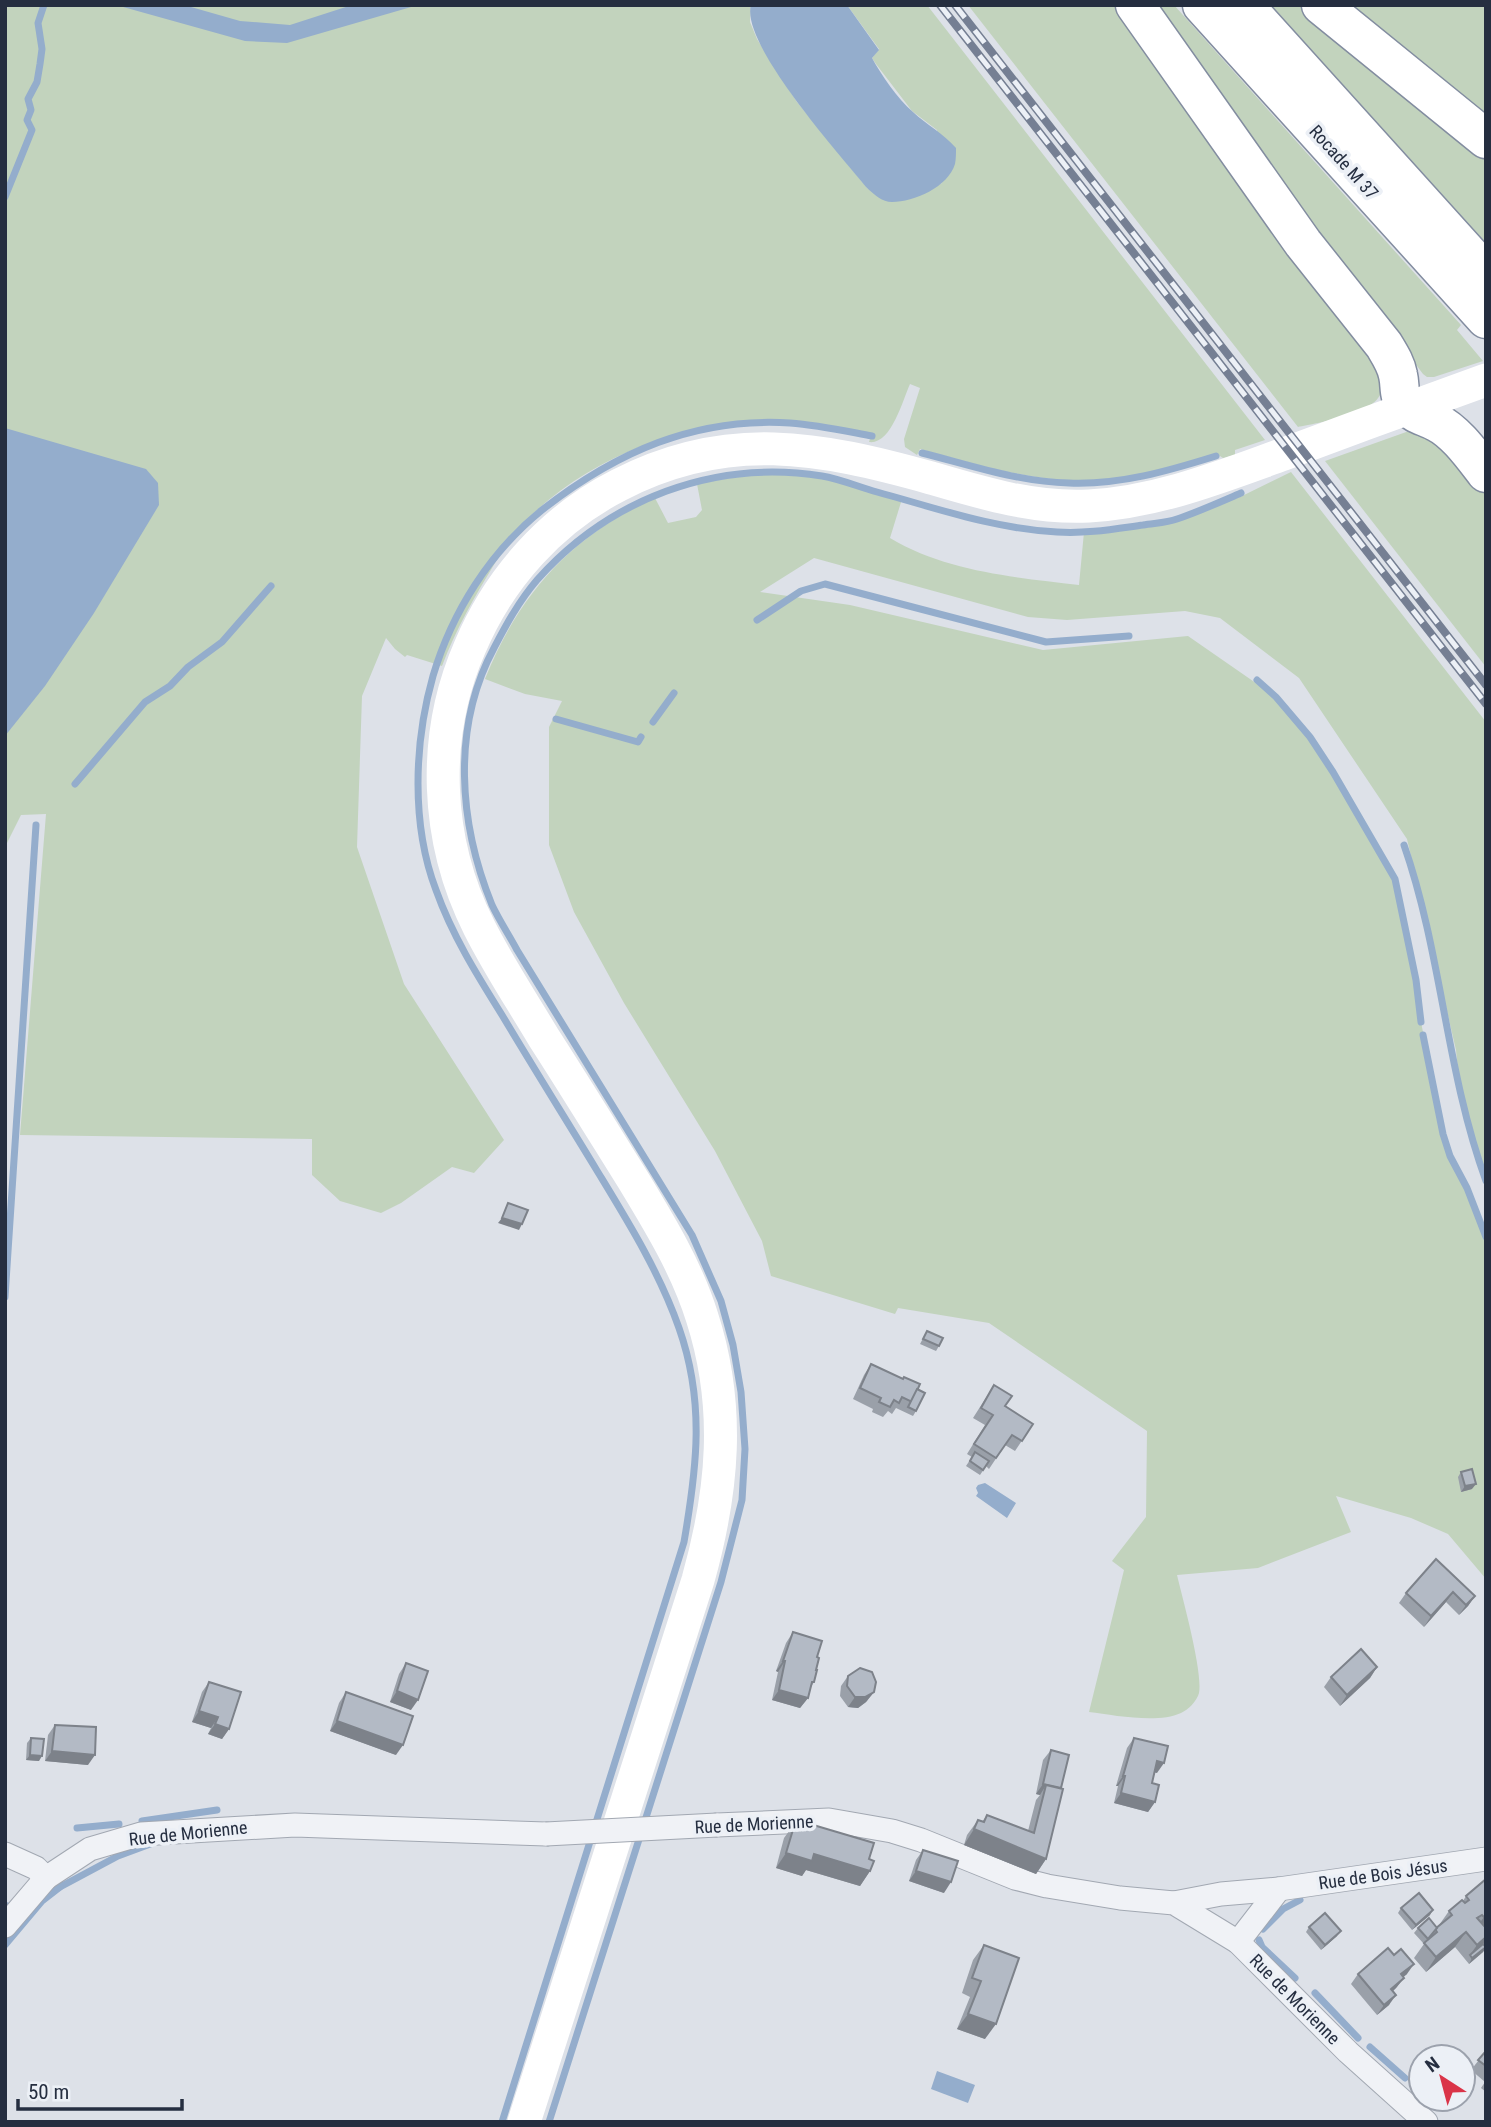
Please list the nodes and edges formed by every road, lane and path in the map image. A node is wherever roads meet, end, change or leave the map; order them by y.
1 (1135, 5) edge
2 (1202, 5) edge
3 (1244, 5) edge
4 (1321, 5) edge
5 (1486, 139) edge
6 (1486, 273) edge
7 (1485, 319) edge
8 (1486, 380) edge
9 (1408, 408) junction
10 (1486, 473) edge
11 (5, 1854) edge
12 (1486, 1860) edge
13 (46, 1878) junction
14 (1279, 1889) junction
15 (1174, 1903) junction
16 (5, 1926) edge
17 (1238, 1942) junction
18 (524, 2122) edge
19 (1426, 2122) edge

1 - 9 highway
2 - 7 highway, Rocade M 37
3 - 6 highway, Rocade M 37
4 - 5 highway
8 - 9 main road
9 - 10 highway
9 - 18 main road
11 - 13 street
12 - 14 street, Rue de Bois Jésus
13 - 15 street, Rue de Morienne, bridge
13 - 16 street, Rue de Morienne
14 - 15 street, Rue de Bois Jésus
14 - 17 street
15 - 17 street, Rue de Morienne
17 - 19 street, Rue de Morienne

